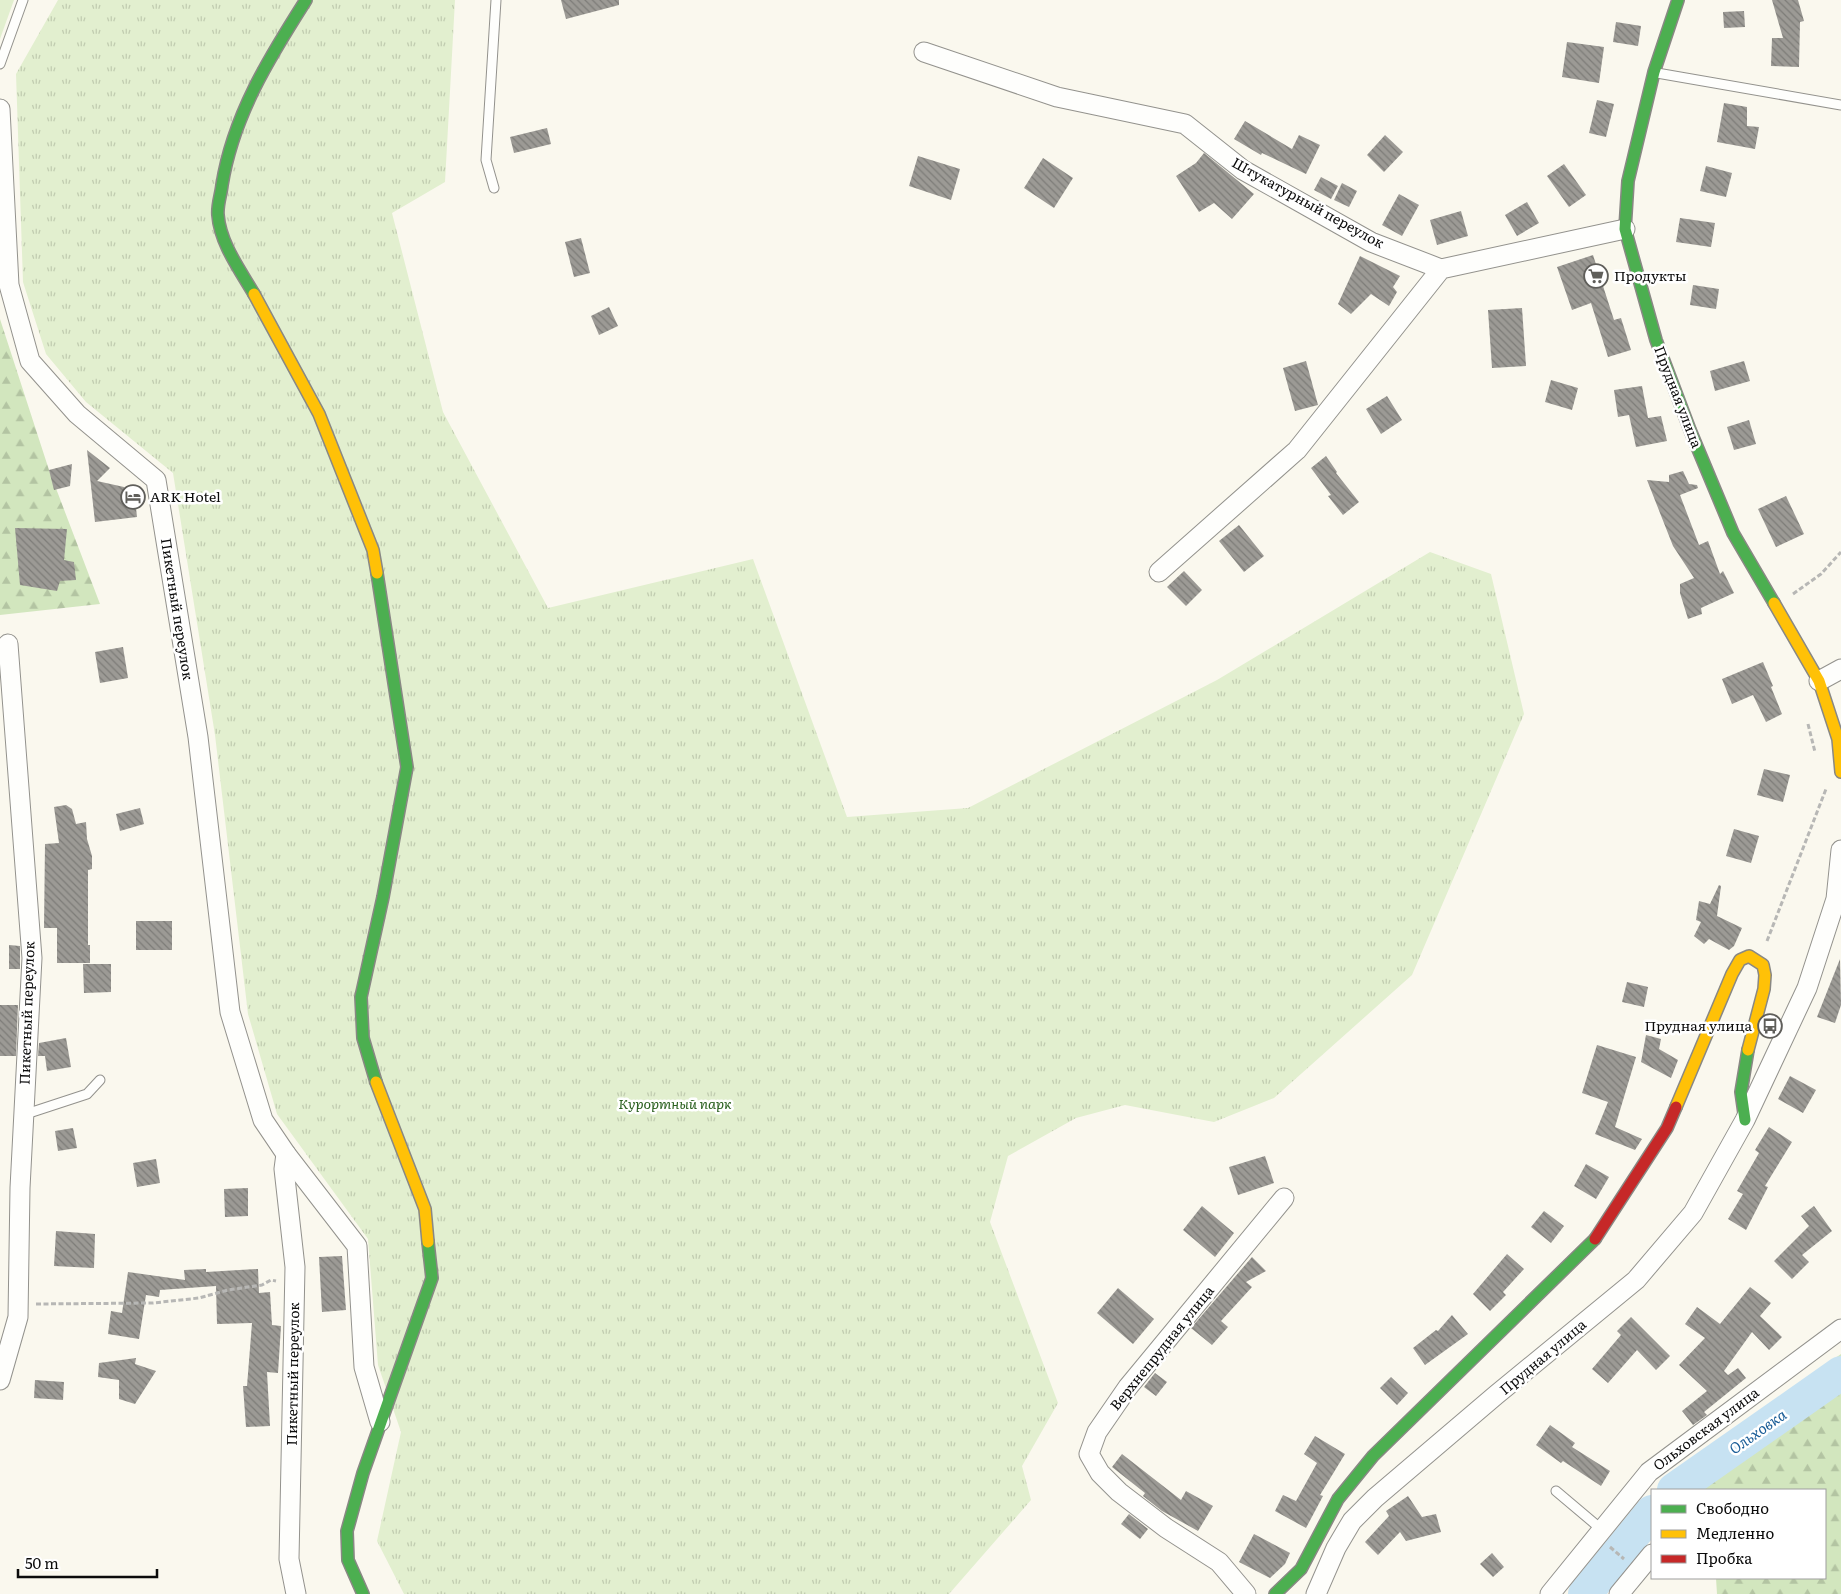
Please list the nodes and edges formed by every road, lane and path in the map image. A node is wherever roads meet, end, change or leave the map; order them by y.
1 (23, 0) edge
2 (306, 0) edge
3 (496, 0) edge
4 (1678, 0) edge
5 (924, 52) dead end
6 (0, 64) edge
7 (1654, 72) junction
8 (1841, 105) edge
9 (0, 109) edge
10 (494, 188) dead end
11 (1625, 229) junction
12 (1441, 269) junction
13 (1841, 552) edge
14 (1159, 572) dead end
15 (1774, 607) junction
16 (8, 644) dead end
17 (1841, 669) edge
18 (1819, 681) junction
19 (1806, 718) dead end
20 (1816, 755) dead end
21 (1841, 772) edge
22 (1824, 782) dead end
23 (1841, 850) edge
24 (1760, 960) junction
25 (100, 1080) dead end
26 (23, 1115) junction
27 (1745, 1120) junction
28 (286, 1154) junction
29 (1284, 1198) dead end
30 (271, 1280) dead end
31 (18, 1305) junction
32 (1841, 1329) edge
33 (0, 1380) edge
34 (380, 1422) junction
35 (1556, 1491) dead end
36 (1599, 1532) junction
37 (1651, 1555) edge
38 (1638, 1571) junction
39 (296, 1594) edge
40 (363, 1594) edge
41 (1246, 1594) edge
42 (1274, 1594) edge
43 (1316, 1594) edge
44 (1550, 1594) edge
45 (1618, 1594) edge

1 - 6 lane
2 - 34 street
3 - 10 lane
4 - 7 street, Прудная улица
5 - 12 street, Штукатурный переулок
7 - 8 lane
7 - 11 street, Прудная улица
9 - 28 street, Пикетный переулок
11 - 12 street
11 - 15 street, Прудная улица
12 - 14 street
13 - 15 path
15 - 18 street, Прудная улица
16 - 26 street, Пикетный переулок
17 - 18 street
18 - 21 street, Прудная улица
19 - 20 path
22 - 24 path
23 - 27 street, Прудная улица
24 - 27 street
24 - 42 street
25 - 26 lane
26 - 31 street, Пикетный переулок
27 - 43 street, Прудная улица
28 - 34 street, Пикетный переулок
28 - 39 street, Пикетный переулок
29 - 41 street, Верхнепрудная улица
30 - 31 path
31 - 33 street, Пикетный переулок
32 - 36 street, Ольховская улица
34 - 40 street
35 - 36 lane
36 - 38 path
36 - 44 street, Ольховская улица
37 - 38 street
38 - 45 street

